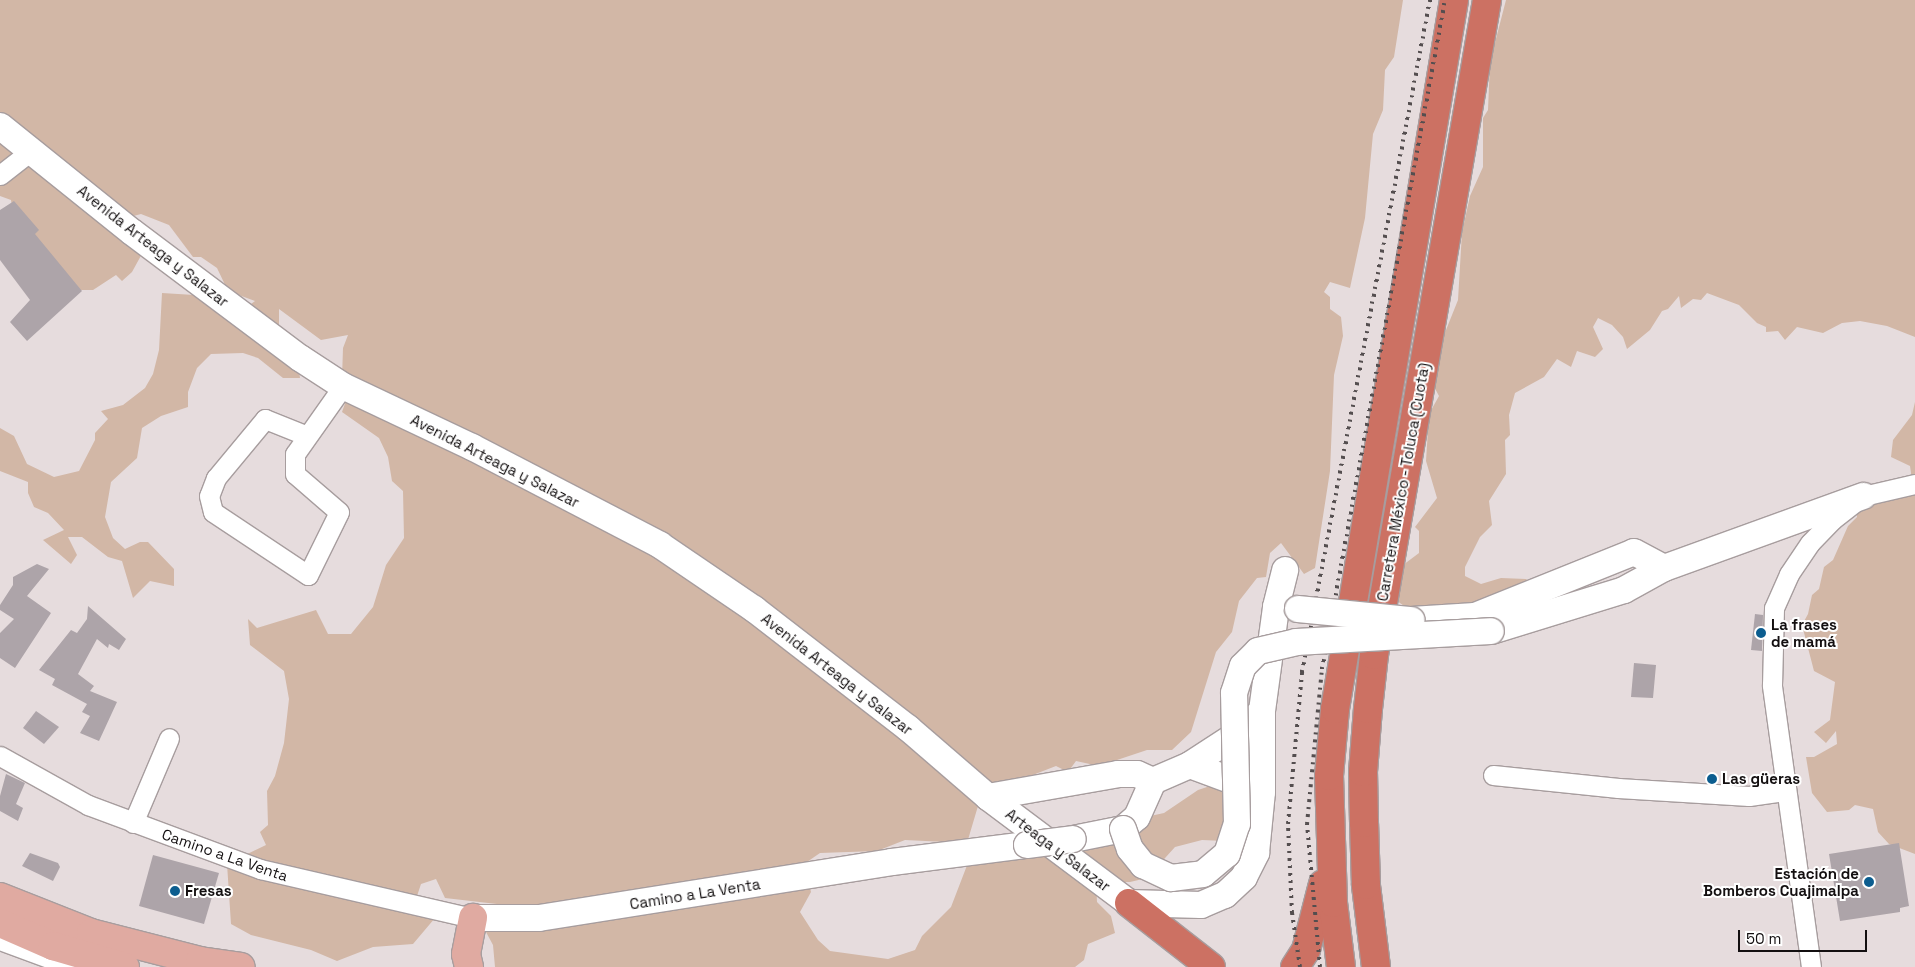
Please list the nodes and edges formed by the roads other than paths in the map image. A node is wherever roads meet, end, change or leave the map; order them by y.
1 (1454, 0) edge
2 (1487, 0) edge
3 (0, 126) edge
4 (31, 151) junction
5 (0, 176) edge
6 (343, 386) junction
7 (306, 435) junction
8 (1915, 484) edge
9 (1863, 496) junction
10 (1664, 568) junction
11 (1285, 570) dead end
12 (1287, 608) junction
13 (1262, 711) junction
14 (169, 738) dead end
15 (0, 756) edge
16 (1190, 765) junction
17 (1493, 775) dead end
18 (1153, 781) junction
19 (1786, 791) junction
20 (1262, 792) junction
21 (988, 797) junction
22 (133, 823) junction
23 (1123, 829) junction
24 (1331, 846) junction
25 (0, 897) edge
26 (1129, 903) junction
27 (473, 918) junction
28 (0, 923) edge
29 (0, 940) edge
30 (462, 962) edge
31 (73, 967) edge
32 (125, 967) edge
33 (241, 967) edge
34 (1211, 967) edge
35 (1295, 967) edge
36 (1341, 967) edge
37 (1376, 967) edge
38 (1810, 967) edge

1 - 24 highway, Carretera México - Toluca (Cuota)
2 - 37 highway, Carretera México - Toluca (Cuota)
3 - 4 street, Avenida Arteaga y Salazar
4 - 5 street
4 - 6 street, Avenida Arteaga y Salazar
6 - 7 street
6 - 21 street, Avenida Arteaga y Salazar
7 - 7 street
8 - 9 street
9 - 10 street
9 - 19 street
10 - 12 street, bridge
10 - 23 street, bridge
11 - 12 street
12 - 13 street
13 - 16 street
13 - 20 street
14 - 22 street
15 - 22 street, Camino a La Venta
16 - 18 street
16 - 20 street
17 - 19 street
18 - 21 street
18 - 23 street
19 - 38 street
20 - 26 street
21 - 26 street, Arteaga y Salazar
22 - 27 street, Camino a La Venta
23 - 27 street, Camino a La Venta, bridge
24 - 35 highway
24 - 36 highway, Carretera México - Toluca (Cuota)
25 - 33 main road
26 - 34 highway
27 - 30 main road
28 - 32 main road
29 - 31 street

